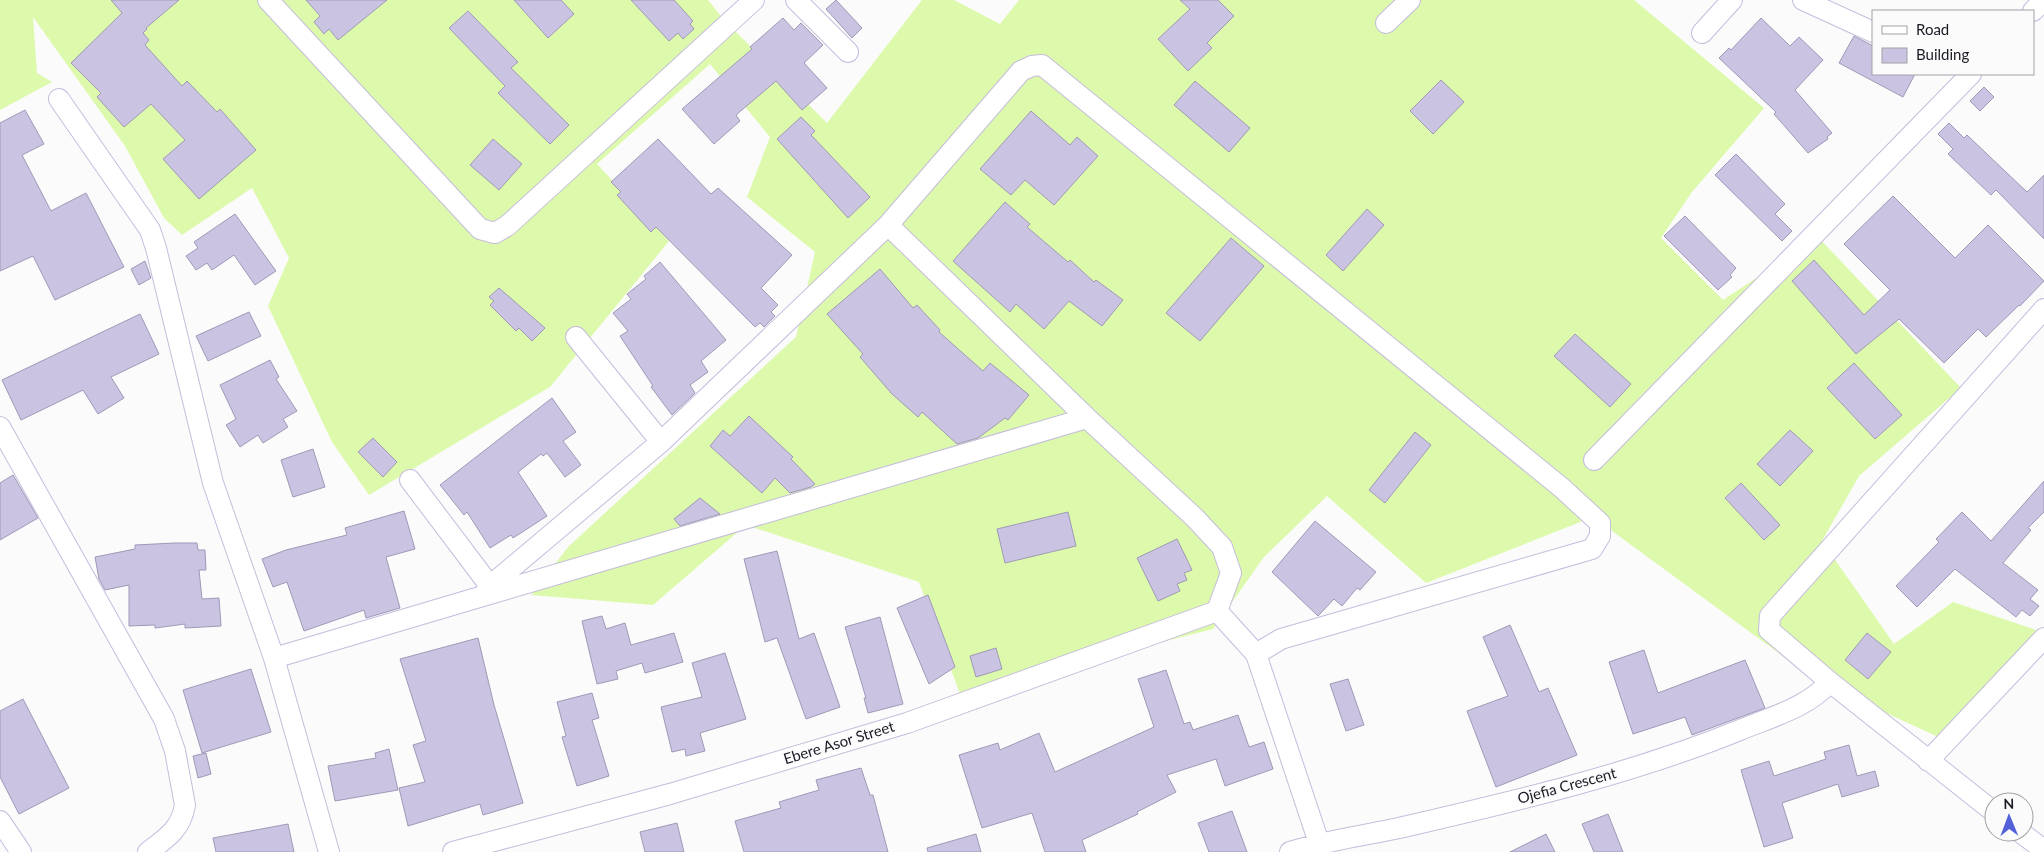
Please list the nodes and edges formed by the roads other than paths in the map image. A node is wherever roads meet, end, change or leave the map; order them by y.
1 (268, 0) edge
2 (754, 0) edge
3 (796, 0) edge
4 (1410, 0) edge
5 (1732, 0) edge
6 (1803, 0) edge
7 (2044, 0) edge
8 (2034, 10) edge
9 (1386, 23) dead end
10 (1872, 32) edge
11 (1702, 33) dead end
12 (848, 52) dead end
13 (1967, 75) edge
14 (59, 99) dead end
15 (888, 225) junction
16 (2044, 309) edge
17 (576, 337) dead end
18 (1087, 418) junction
19 (0, 427) edge
20 (661, 442) junction
21 (1594, 460) dead end
22 (410, 480) dead end
23 (486, 591) junction
24 (1217, 611) junction
25 (2044, 638) edge
26 (1256, 654) junction
27 (274, 658) junction
28 (1828, 683) junction
29 (1928, 761) junction
30 (1984, 804) edge
31 (0, 821) edge
32 (2033, 842) edge
33 (1320, 847) edge
34 (2044, 850) edge
35 (21, 852) edge
36 (148, 852) edge
37 (329, 852) edge
38 (453, 852) edge
39 (1290, 852) edge

1 - 2 street
3 - 12 street
4 - 9 street
5 - 11 street
6 - 10 street
7 - 8 street
13 - 21 street
14 - 27 street
15 - 18 street
15 - 20 street
15 - 26 street
16 - 28 street
17 - 20 street
18 - 23 street
18 - 24 street
19 - 36 street
20 - 23 street
22 - 23 street
23 - 27 street
24 - 26 street
24 - 38 street, Ebere Asor Street
25 - 29 street
26 - 33 street
27 - 37 street
28 - 29 street
28 - 33 street, Ojefia Crescent
29 - 30 street
31 - 35 street
32 - 34 street
33 - 39 street, Ojefia Crescent

